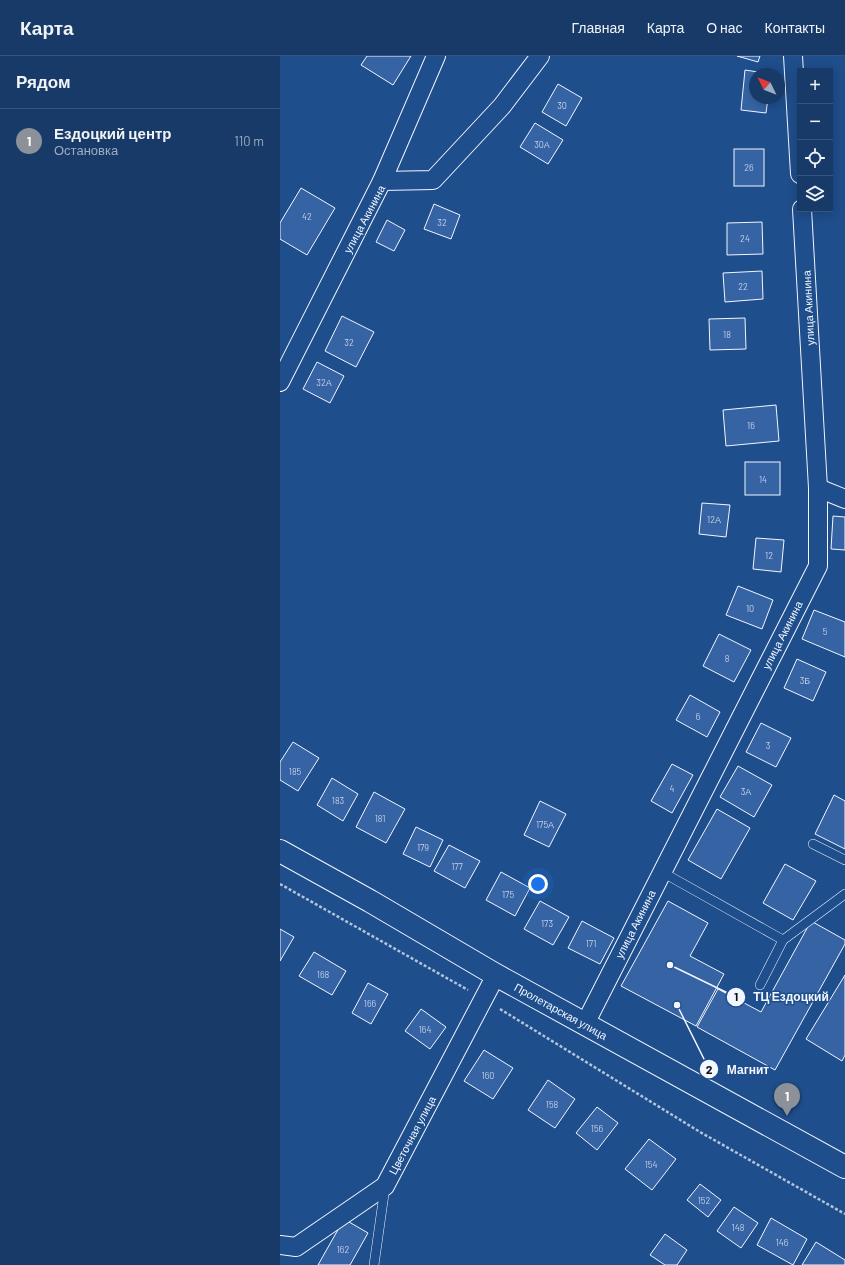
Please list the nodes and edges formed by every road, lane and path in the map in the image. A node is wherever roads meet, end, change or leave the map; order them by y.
1 (436, 56) edge
2 (540, 56) edge
3 (793, 56) edge
4 (798, 140) edge
5 (382, 181) junction
6 (802, 212) edge
7 (280, 382) edge
8 (818, 488) junction
9 (845, 499) edge
10 (813, 844) dead end
11 (280, 850) edge
12 (845, 860) edge
13 (662, 872) junction
14 (280, 884) edge
15 (845, 894) edge
16 (784, 940) junction
17 (496, 975) junction
18 (760, 985) dead end
19 (483, 999) junction
20 (585, 1024) junction
21 (845, 1167) edge
22 (385, 1186) junction
23 (845, 1214) edge
24 (280, 1245) edge
25 (374, 1265) edge

1 - 5 street
2 - 5 street, улица Акинина
3 - 4 street
5 - 7 street, улица Акинина
6 - 8 street, улица Акинина
8 - 9 street
8 - 13 street, улица Акинина
10 - 12 lane
11 - 17 main road, Пролетарская улица
13 - 16 lane
13 - 20 street, улица Акинина
14 - 19 path
15 - 16 lane
16 - 18 lane
17 - 19 street, Цветочная улица
17 - 20 main road, Пролетарская улица
19 - 22 street, Цветочная улица
19 - 23 path
20 - 21 main road, Пролетарская улица
22 - 24 street, Цветочная улица
22 - 25 lane

